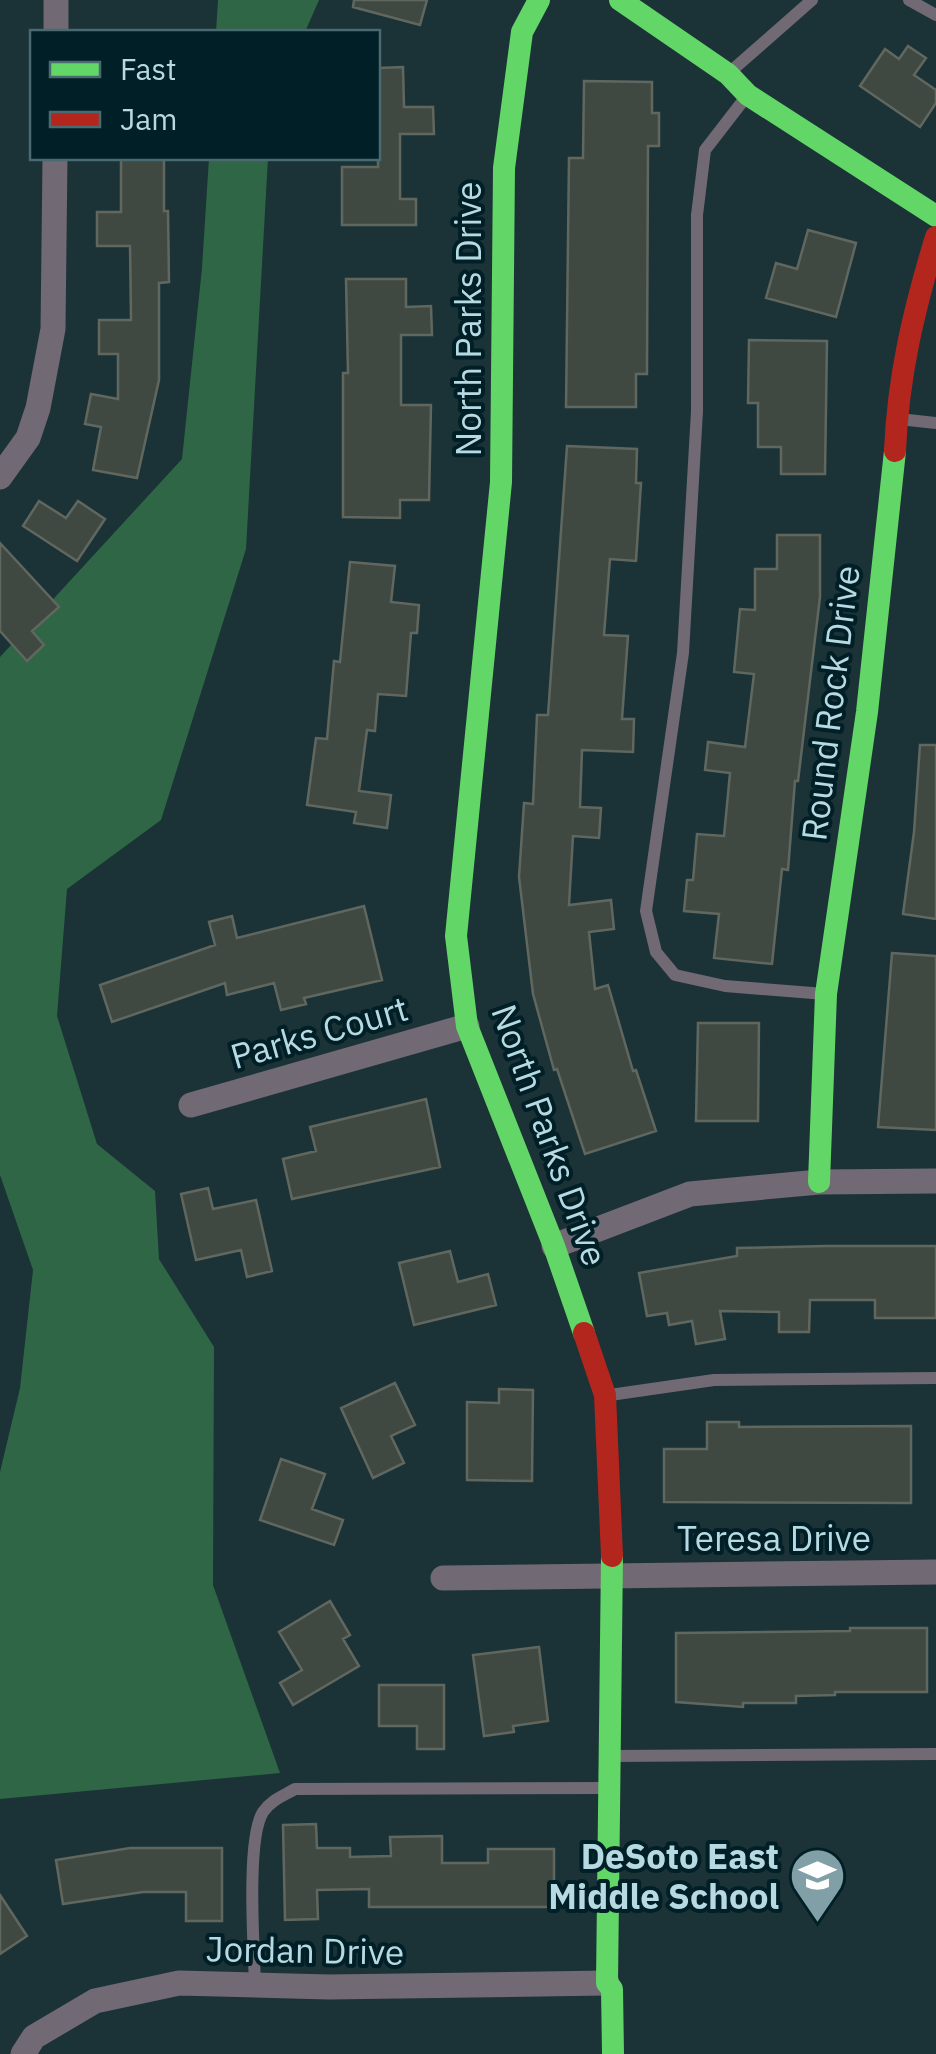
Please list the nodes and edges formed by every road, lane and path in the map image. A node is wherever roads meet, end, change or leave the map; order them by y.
1 (56, 0) edge
2 (540, 0) edge
3 (620, 0) edge
4 (812, 0) edge
5 (909, 0) edge
6 (936, 16) edge
7 (56, 30) edge
8 (728, 74) junction
9 (748, 94) junction
10 (54, 160) edge
11 (936, 216) edge
12 (936, 237) edge
13 (896, 419) junction
14 (936, 422) edge
15 (1, 474) edge
16 (826, 994) junction
17 (468, 1026) junction
18 (191, 1105) dead end
19 (936, 1181) edge
20 (819, 1182) junction
21 (554, 1246) junction
22 (936, 1378) edge
23 (605, 1395) junction
24 (936, 1572) edge
25 (613, 1575) junction
26 (443, 1578) dead end
27 (936, 1754) edge
28 (611, 1756) junction
29 (610, 1788) junction
30 (607, 1984) junction
31 (254, 1985) junction
32 (23, 2054) edge
33 (613, 2054) edge

1 - 7 street
2 - 17 street, North Parks Drive
3 - 8 street
4 - 8 lane
5 - 6 lane
8 - 9 street
9 - 11 street
9 - 16 lane
10 - 15 street
12 - 13 street, Round Rock Drive
13 - 14 lane
13 - 16 street, Round Rock Drive
16 - 20 street, Round Rock Drive
17 - 18 street, Parks Court
17 - 21 street, North Parks Drive
19 - 20 street
20 - 21 street
21 - 23 street, North Parks Drive
22 - 23 lane
23 - 25 street, North Parks Drive
24 - 25 street, Teresa Drive
25 - 26 street, Teresa Drive
25 - 28 street, North Parks Drive
27 - 28 lane
28 - 29 street, North Parks Drive
29 - 30 street, North Parks Drive
29 - 31 lane
30 - 31 street, Jordan Drive
30 - 33 street, North Parks Drive
31 - 32 street, Jordan Drive

